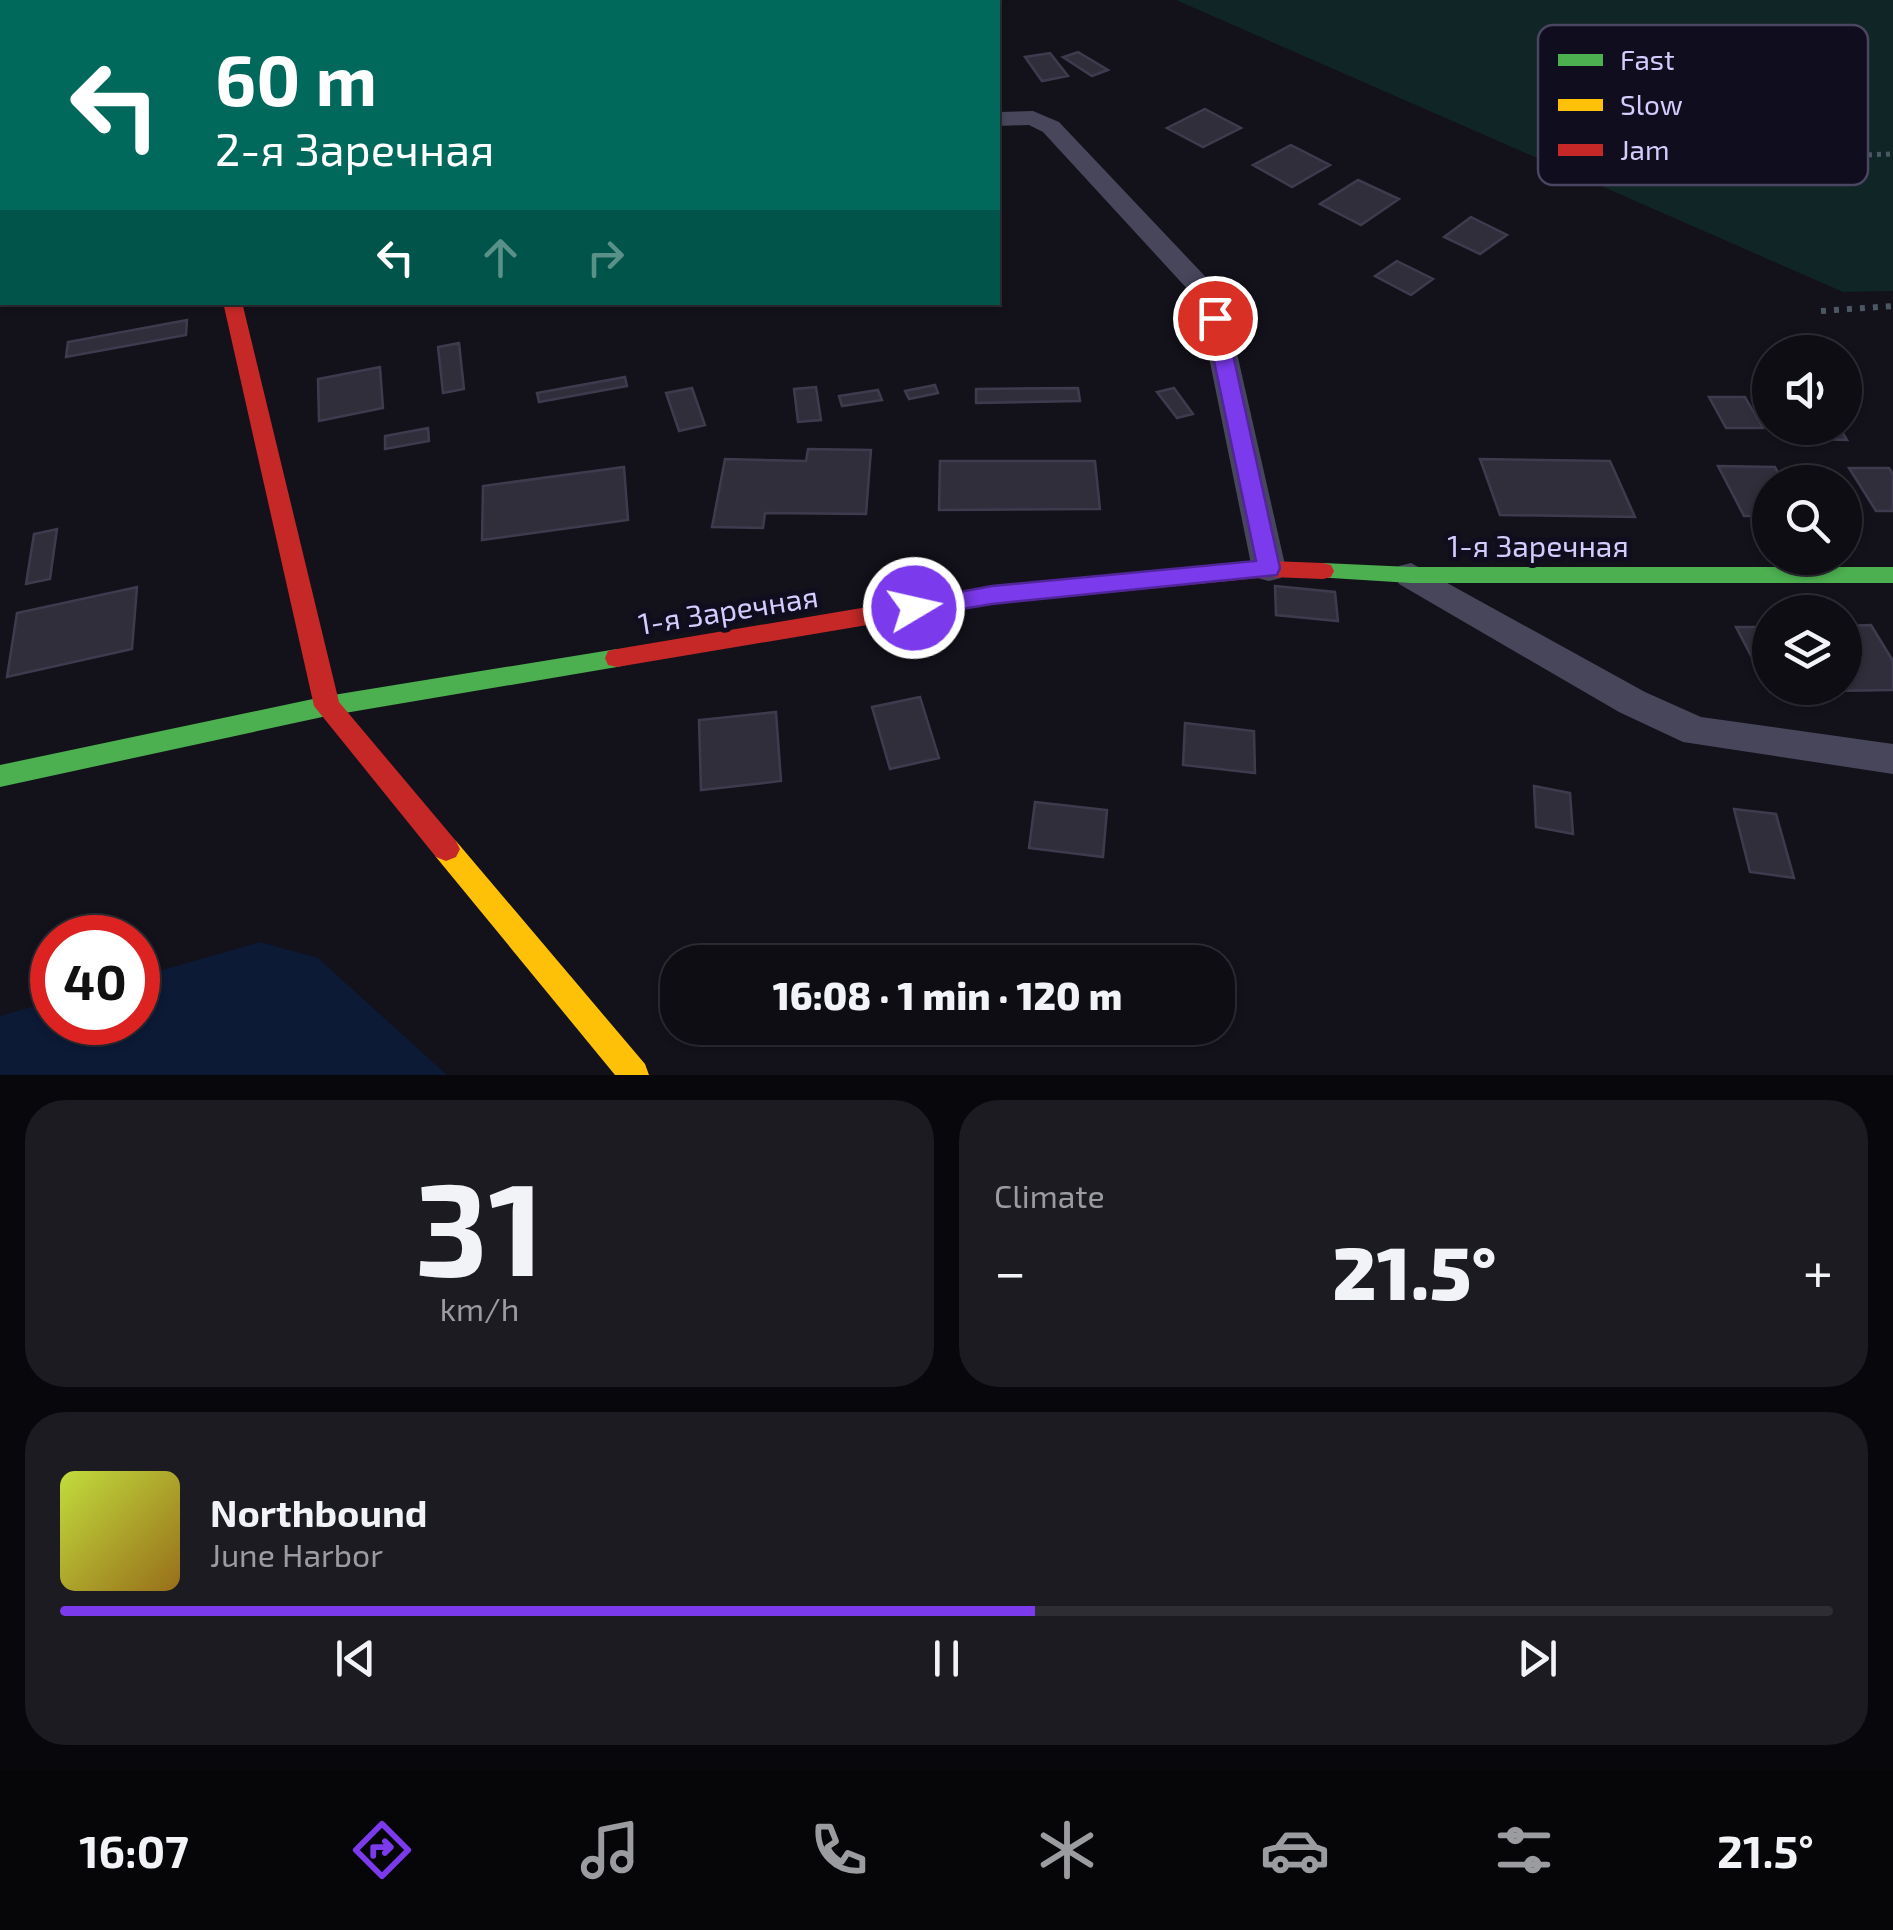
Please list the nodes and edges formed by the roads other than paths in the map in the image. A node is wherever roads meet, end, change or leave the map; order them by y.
1 (1000, 119) edge
2 (233, 305) edge
3 (1269, 568) junction
4 (1411, 575) junction
5 (1893, 576) edge
6 (327, 706) junction
7 (1893, 759) edge
8 (0, 776) edge
9 (634, 1075) edge

1 - 3 street
2 - 6 street
3 - 4 street, 1-я Заречная
3 - 6 street, 1-я Заречная
4 - 5 street, 1-я Заречная
4 - 7 street
6 - 8 street, 1-я Заречная
6 - 9 street

